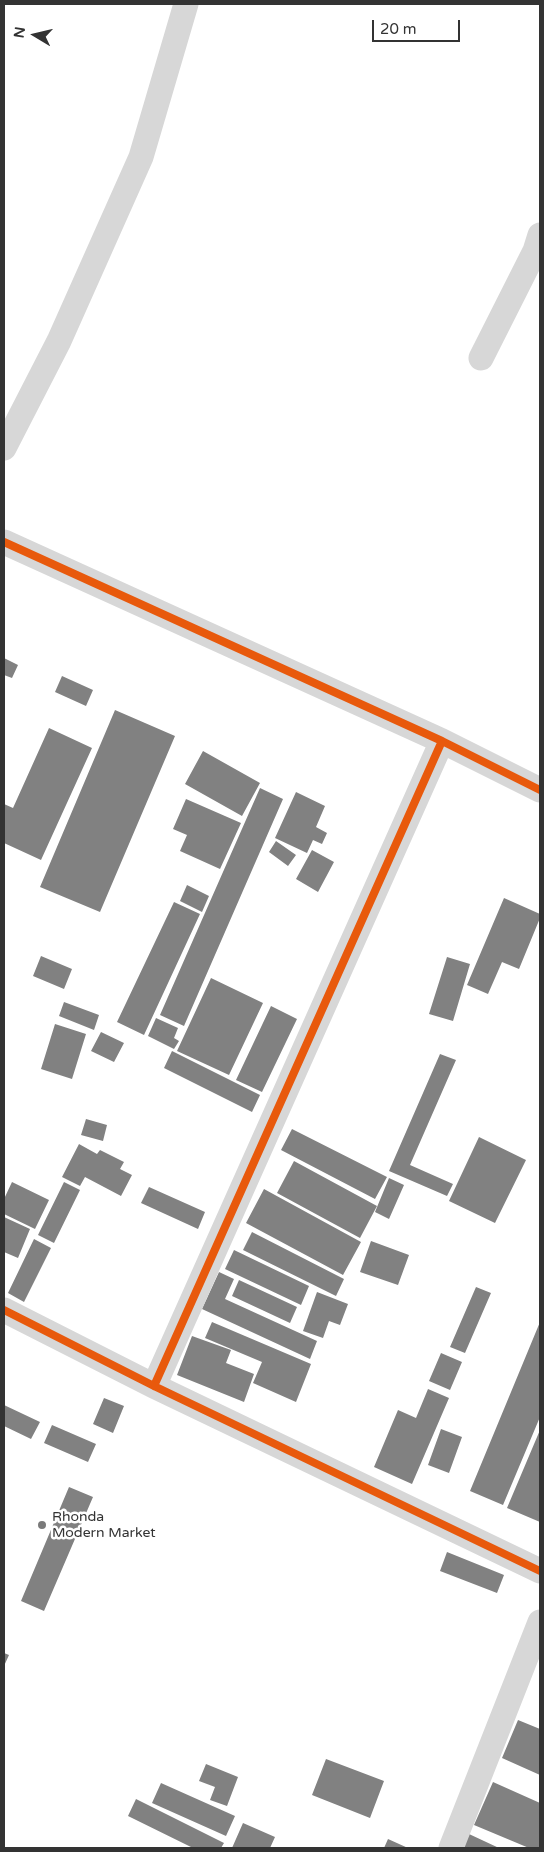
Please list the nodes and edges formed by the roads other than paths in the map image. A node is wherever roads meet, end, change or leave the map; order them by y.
1 (186, 4) edge
2 (540, 235) edge
3 (481, 358) dead end
4 (4, 448) edge
5 (4, 542) edge
6 (442, 740) junction
7 (540, 790) edge
8 (4, 1310) edge
9 (154, 1386) junction
10 (540, 1571) edge
11 (540, 1622) edge
12 (451, 1848) edge

1 - 4 street
2 - 3 street
5 - 6 street
6 - 7 street
6 - 9 street
8 - 9 street
9 - 10 street
11 - 12 street

